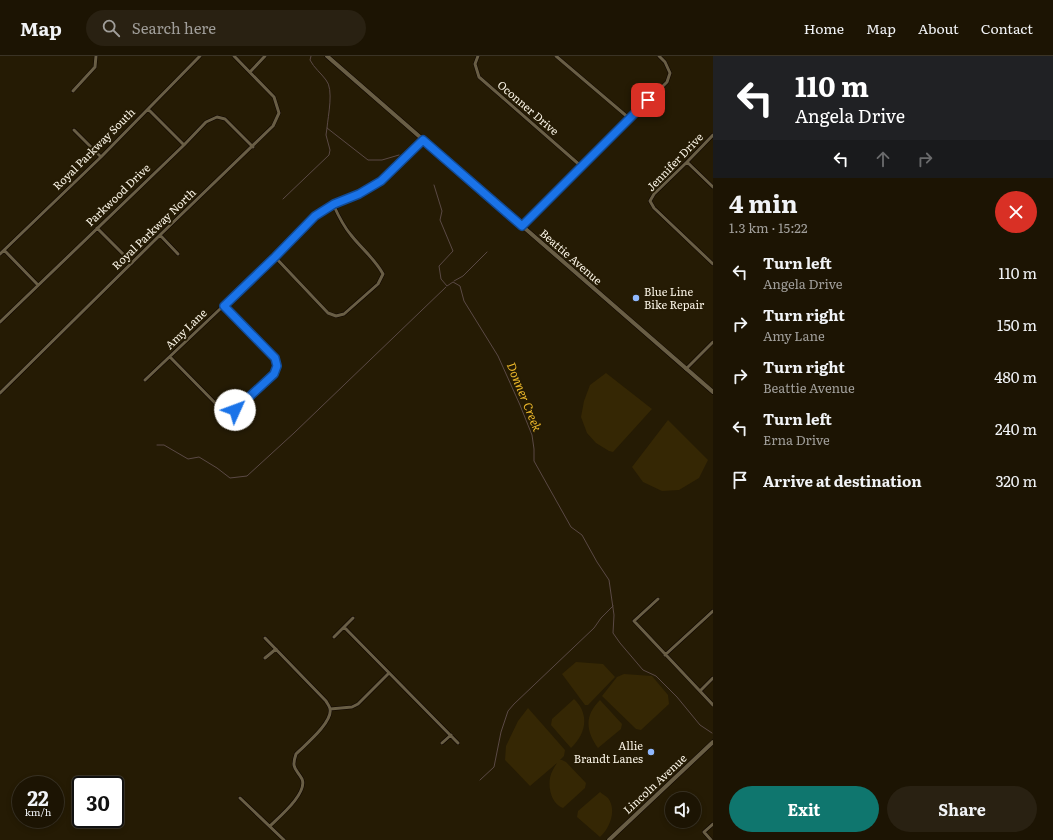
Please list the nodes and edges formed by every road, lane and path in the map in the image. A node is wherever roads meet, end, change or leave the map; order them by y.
1 (96, 56) edge
2 (200, 56) edge
3 (234, 56) edge
4 (265, 56) edge
5 (327, 56) edge
6 (478, 56) edge
7 (556, 56) edge
8 (659, 56) edge
9 (250, 72) junction
10 (73, 90) dead end
11 (148, 109) junction
12 (630, 119) junction
13 (74, 130) dead end
14 (713, 135) edge
15 (423, 140) junction
16 (184, 144) junction
17 (253, 147) junction
18 (100, 157) junction
19 (687, 162) junction
20 (582, 167) junction
21 (713, 186) edge
22 (334, 204) junction
23 (522, 226) junction
24 (98, 228) junction
25 (160, 235) junction
26 (4, 250) junction
27 (0, 254) edge
28 (178, 254) dead end
29 (275, 257) junction
30 (132, 263) junction
31 (713, 264) edge
32 (38, 285) junction
33 (224, 306) junction
34 (0, 322) edge
35 (713, 342) edge
36 (170, 357) junction
37 (686, 369) junction
38 (145, 380) dead end
39 (713, 392) edge
40 (0, 393) edge
41 (658, 599) dead end
42 (713, 611) edge
43 (353, 618) dead end
44 (344, 627) junction
45 (334, 636) dead end
46 (265, 638) dead end
47 (276, 649) junction
48 (665, 655) junction
49 (265, 658) dead end
50 (389, 673) junction
51 (713, 678) edge
52 (700, 691) junction
53 (713, 705) edge
54 (330, 709) junction
55 (450, 735) junction
56 (713, 742) edge
57 (442, 743) dead end
58 (458, 743) dead end
59 (240, 798) dead end
60 (713, 824) edge
61 (270, 826) junction
62 (284, 840) edge
63 (609, 840) edge
64 (711, 840) edge

1 - 10 street
2 - 11 street, Royal Parkway South
3 - 9 street
4 - 9 street
5 - 15 street, Beattie Avenue
6 - 20 street, Oconner Drive
7 - 12 street
8 - 12 street
9 - 17 street, Royal Parkway North
11 - 16 street
11 - 18 street, Royal Parkway South
12 - 20 street
13 - 18 street
14 - 19 street, Jennifer Drive
15 - 22 street, Amy Lane
15 - 23 street, Beattie Avenue
16 - 17 street, Parkwood Drive
16 - 24 street, Parkwood Drive
17 - 25 street, Royal Parkway North
18 - 26 street, Royal Parkway South
19 - 21 street
19 - 31 street, Jennifer Drive
20 - 23 street
22 - 29 street, Amy Lane
22 - 29 street
23 - 37 street, Beattie Avenue
24 - 30 street
24 - 32 street, Parkwood Drive
25 - 28 street
25 - 30 street, Royal Parkway North
26 - 27 street, Royal Parkway South
26 - 32 street
29 - 33 street, Amy Lane
30 - 40 street, Royal Parkway North
32 - 34 street, Parkwood Drive
33 - 36 street, Amy Lane
33 - 36 street
35 - 37 street
36 - 38 street, Amy Lane
37 - 39 street, Beattie Avenue
41 - 48 street
42 - 48 street
43 - 44 street
44 - 45 street
44 - 50 street
46 - 47 street
47 - 49 street
47 - 54 street
48 - 52 street
50 - 54 street
50 - 55 street
51 - 52 street
52 - 53 street
54 - 61 street
55 - 57 street
55 - 58 street
56 - 63 street, Lincoln Avenue
59 - 61 street
60 - 64 street
61 - 62 street

